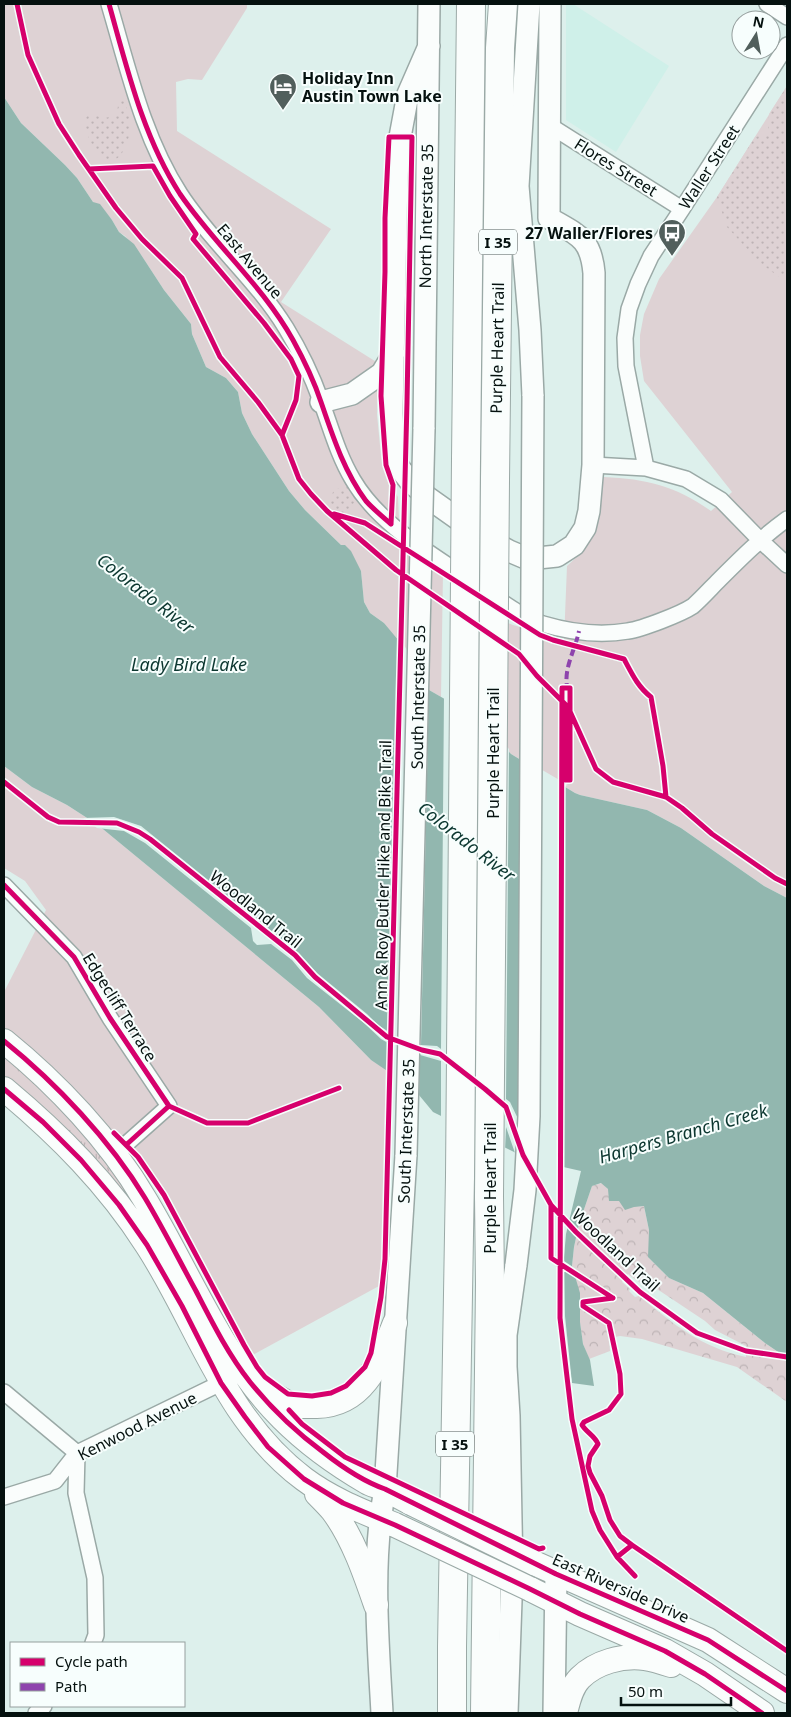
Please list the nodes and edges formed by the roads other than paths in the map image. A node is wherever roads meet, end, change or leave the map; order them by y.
1 (109, 4) edge
2 (429, 4) edge
3 (471, 4) edge
4 (502, 4) edge
5 (518, 4) edge
6 (529, 4) edge
7 (550, 4) edge
8 (767, 4) edge
9 (787, 17) edge
10 (787, 45) edge
11 (429, 46) junction
12 (500, 95) junction
13 (549, 125) junction
14 (682, 210) junction
15 (394, 353) junction
16 (352, 394) junction
17 (321, 402) junction
18 (392, 414) junction
19 (424, 428) joint
20 (593, 465) junction
21 (646, 468) junction
22 (787, 519) edge
23 (760, 540) junction
24 (787, 565) edge
25 (4, 885) edge
26 (4, 1042) edge
27 (4, 1089) edge
28 (115, 1154) junction
29 (396, 1323) junction
30 (250, 1381) junction
31 (221, 1383) junction
32 (4, 1392) edge
33 (77, 1453) junction
34 (304, 1479) junction
35 (384, 1489) junction
36 (4, 1497) edge
37 (387, 1522) junction
38 (556, 1574) junction
39 (556, 1603) junction
40 (376, 1605) junction
41 (93, 1642) edge
42 (705, 1674) junction
43 (787, 1691) edge
44 (382, 1713) edge
45 (452, 1713) edge
46 (485, 1713) edge
47 (507, 1713) edge
48 (554, 1713) edge
49 (565, 1713) edge
50 (762, 1713) edge

1 - 17 street, East Avenue
2 - 11 main road, North Interstate 35
3 - 45 highway, Purple Heart Trail / I 35, bridge
4 - 12 highway, Purple Heart Trail / I 35
5 - 12 highway
6 - 47 main road, bridge
7 - 13 main road
8 - 9 street
10 - 14 street, Waller Street
11 - 15 main road
11 - 19 main road, North Interstate 35
12 - 46 highway, Purple Heart Trail / I 35, bridge
13 - 14 street, Flores Street
13 - 20 main road
14 - 21 street, Waller Street
15 - 16 main road
15 - 18 main road
16 - 17 main road
16 - 18 main road
17 - 23 street, East Avenue
18 - 20 main road
19 - 29 main road, South Interstate 35, bridge
20 - 21 street
21 - 23 street
22 - 23 street, East Avenue
23 - 24 street
25 - 28 street, Edgecliff Terrace
26 - 28 main road, East Riverside Drive
27 - 31 main road
28 - 30 main road, East Riverside Drive
29 - 30 main road
29 - 35 main road, South Interstate 35
30 - 35 main road, East Riverside Drive
31 - 33 street, Kenwood Avenue
31 - 34 main road
32 - 33 street
33 - 36 street, Kenwood Avenue
33 - 41 street
34 - 37 main road
34 - 40 main road
35 - 37 main road, South Interstate 35
35 - 38 main road, East Riverside Drive, bridge
37 - 39 main road, bridge
37 - 40 main road, South Interstate 35
38 - 39 main road
38 - 43 main road, East Riverside Drive
39 - 42 main road
39 - 48 main road
40 - 44 main road, South Interstate 35
42 - 49 main road
42 - 50 main road

